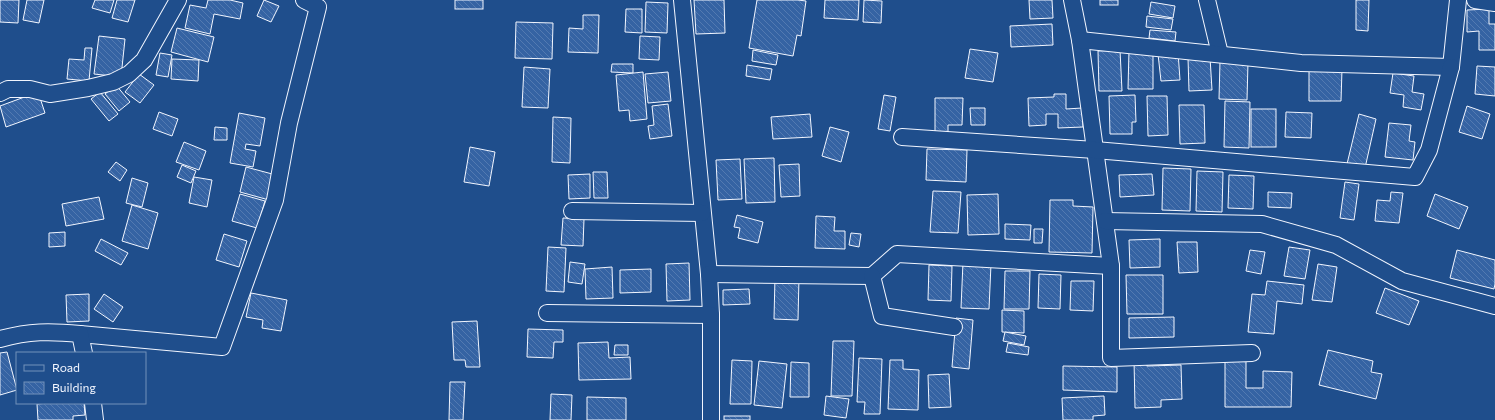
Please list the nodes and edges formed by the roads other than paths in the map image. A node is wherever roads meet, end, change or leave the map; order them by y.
1 (178, 0) edge
2 (304, 0) edge
3 (682, 0) edge
4 (1072, 0) edge
5 (1207, 0) edge
6 (1458, 0) edge
7 (1475, 0) edge
8 (1495, 3) edge
9 (1080, 40) junction
10 (1220, 54) junction
11 (1451, 67) junction
12 (0, 92) edge
13 (902, 137) dead end
14 (1095, 150) junction
15 (572, 211) dead end
16 (702, 213) junction
17 (1104, 221) junction
18 (1111, 266) junction
19 (709, 274) junction
20 (872, 276) junction
21 (1495, 306) edge
22 (547, 313) dead end
23 (711, 315) junction
24 (954, 327) dead end
25 (80, 334) junction
26 (0, 339) edge
27 (84, 352) edge
28 (1252, 353) dead end
29 (93, 404) edge
30 (95, 420) edge
31 (711, 420) edge

1 - 12 street
2 - 25 street
3 - 16 street
4 - 9 street
5 - 10 street
6 - 11 street
7 - 8 street
9 - 10 street
9 - 14 street
10 - 11 street
11 - 14 street
13 - 14 street
14 - 17 street
15 - 16 street
16 - 19 street
17 - 18 street
17 - 21 street
18 - 20 street
18 - 28 street
19 - 20 street
19 - 23 street
20 - 24 street
22 - 23 street
23 - 31 street
25 - 26 street
25 - 27 street
29 - 30 street

